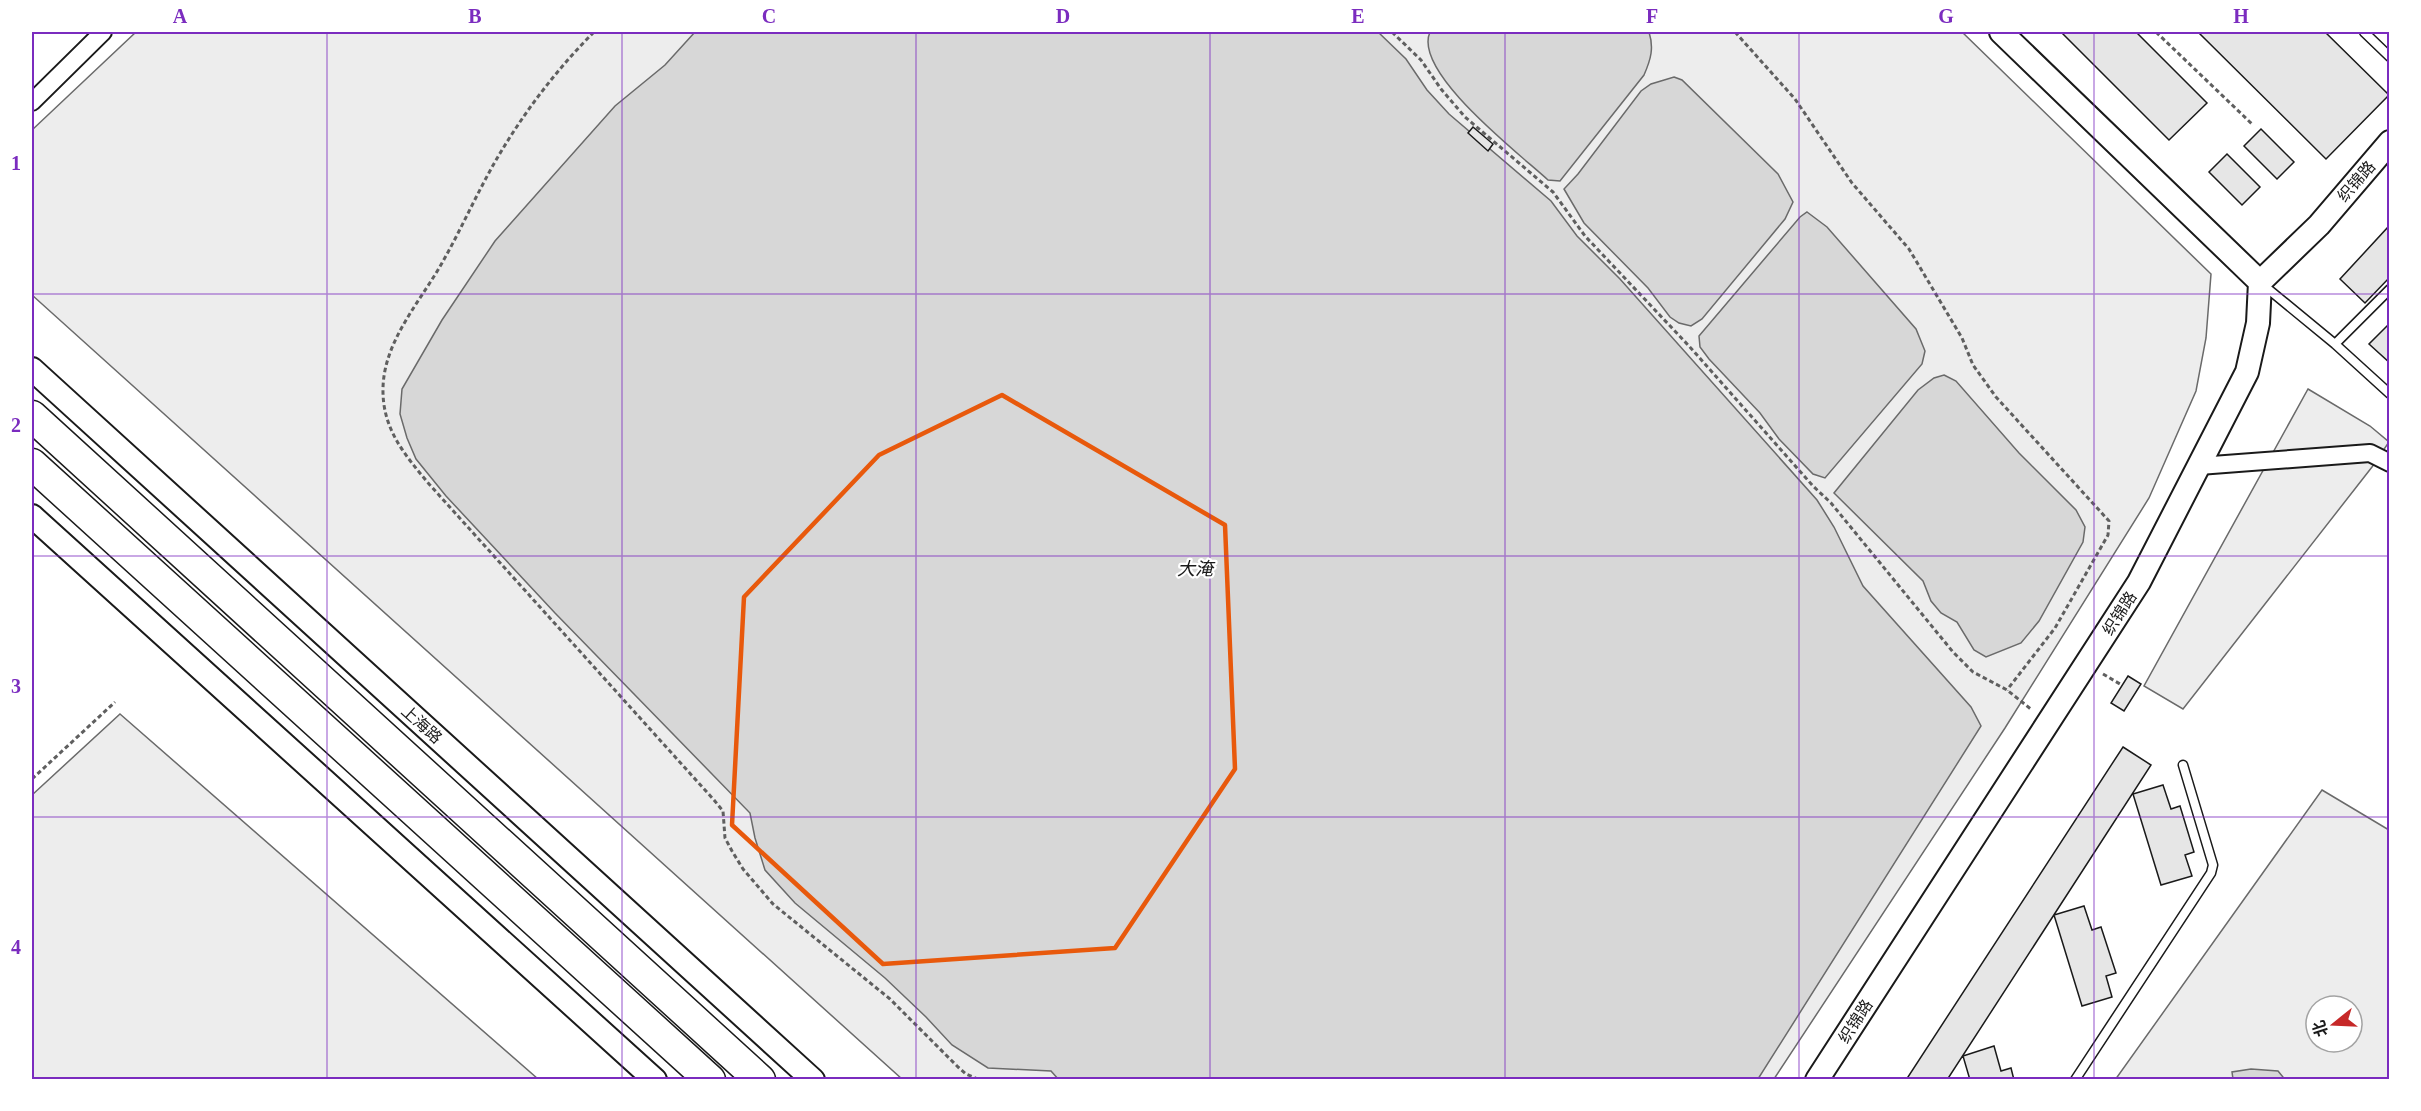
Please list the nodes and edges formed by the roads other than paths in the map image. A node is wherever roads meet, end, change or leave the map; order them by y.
1 (103, 32) edge
2 (2001, 32) edge
3 (2364, 32) edge
4 (2390, 57) edge
5 (32, 102) edge
6 (2390, 142) edge
7 (2260, 282) junction
8 (2390, 289) edge
9 (2335, 344) junction
10 (32, 369) edge
11 (2390, 394) edge
12 (32, 416) edge
13 (2390, 463) edge
14 (32, 464) edge
15 (2199, 466) junction
16 (32, 516) edge
17 (2183, 765) dead end
18 (655, 1080) edge
19 (710, 1080) edge
20 (760, 1080) edge
21 (813, 1080) edge
22 (1817, 1080) edge
23 (2075, 1080) edge

1 - 5 street
2 - 7 main road
3 - 4 lane
6 - 7 main road, 织锦路
7 - 9 lane
7 - 15 main road, 织锦路
8 - 9 lane
9 - 11 lane
10 - 21 main road, 上海路
12 - 20 highway
13 - 15 street
14 - 19 highway
15 - 22 main road, 织锦路
16 - 18 main road
17 - 23 lane

